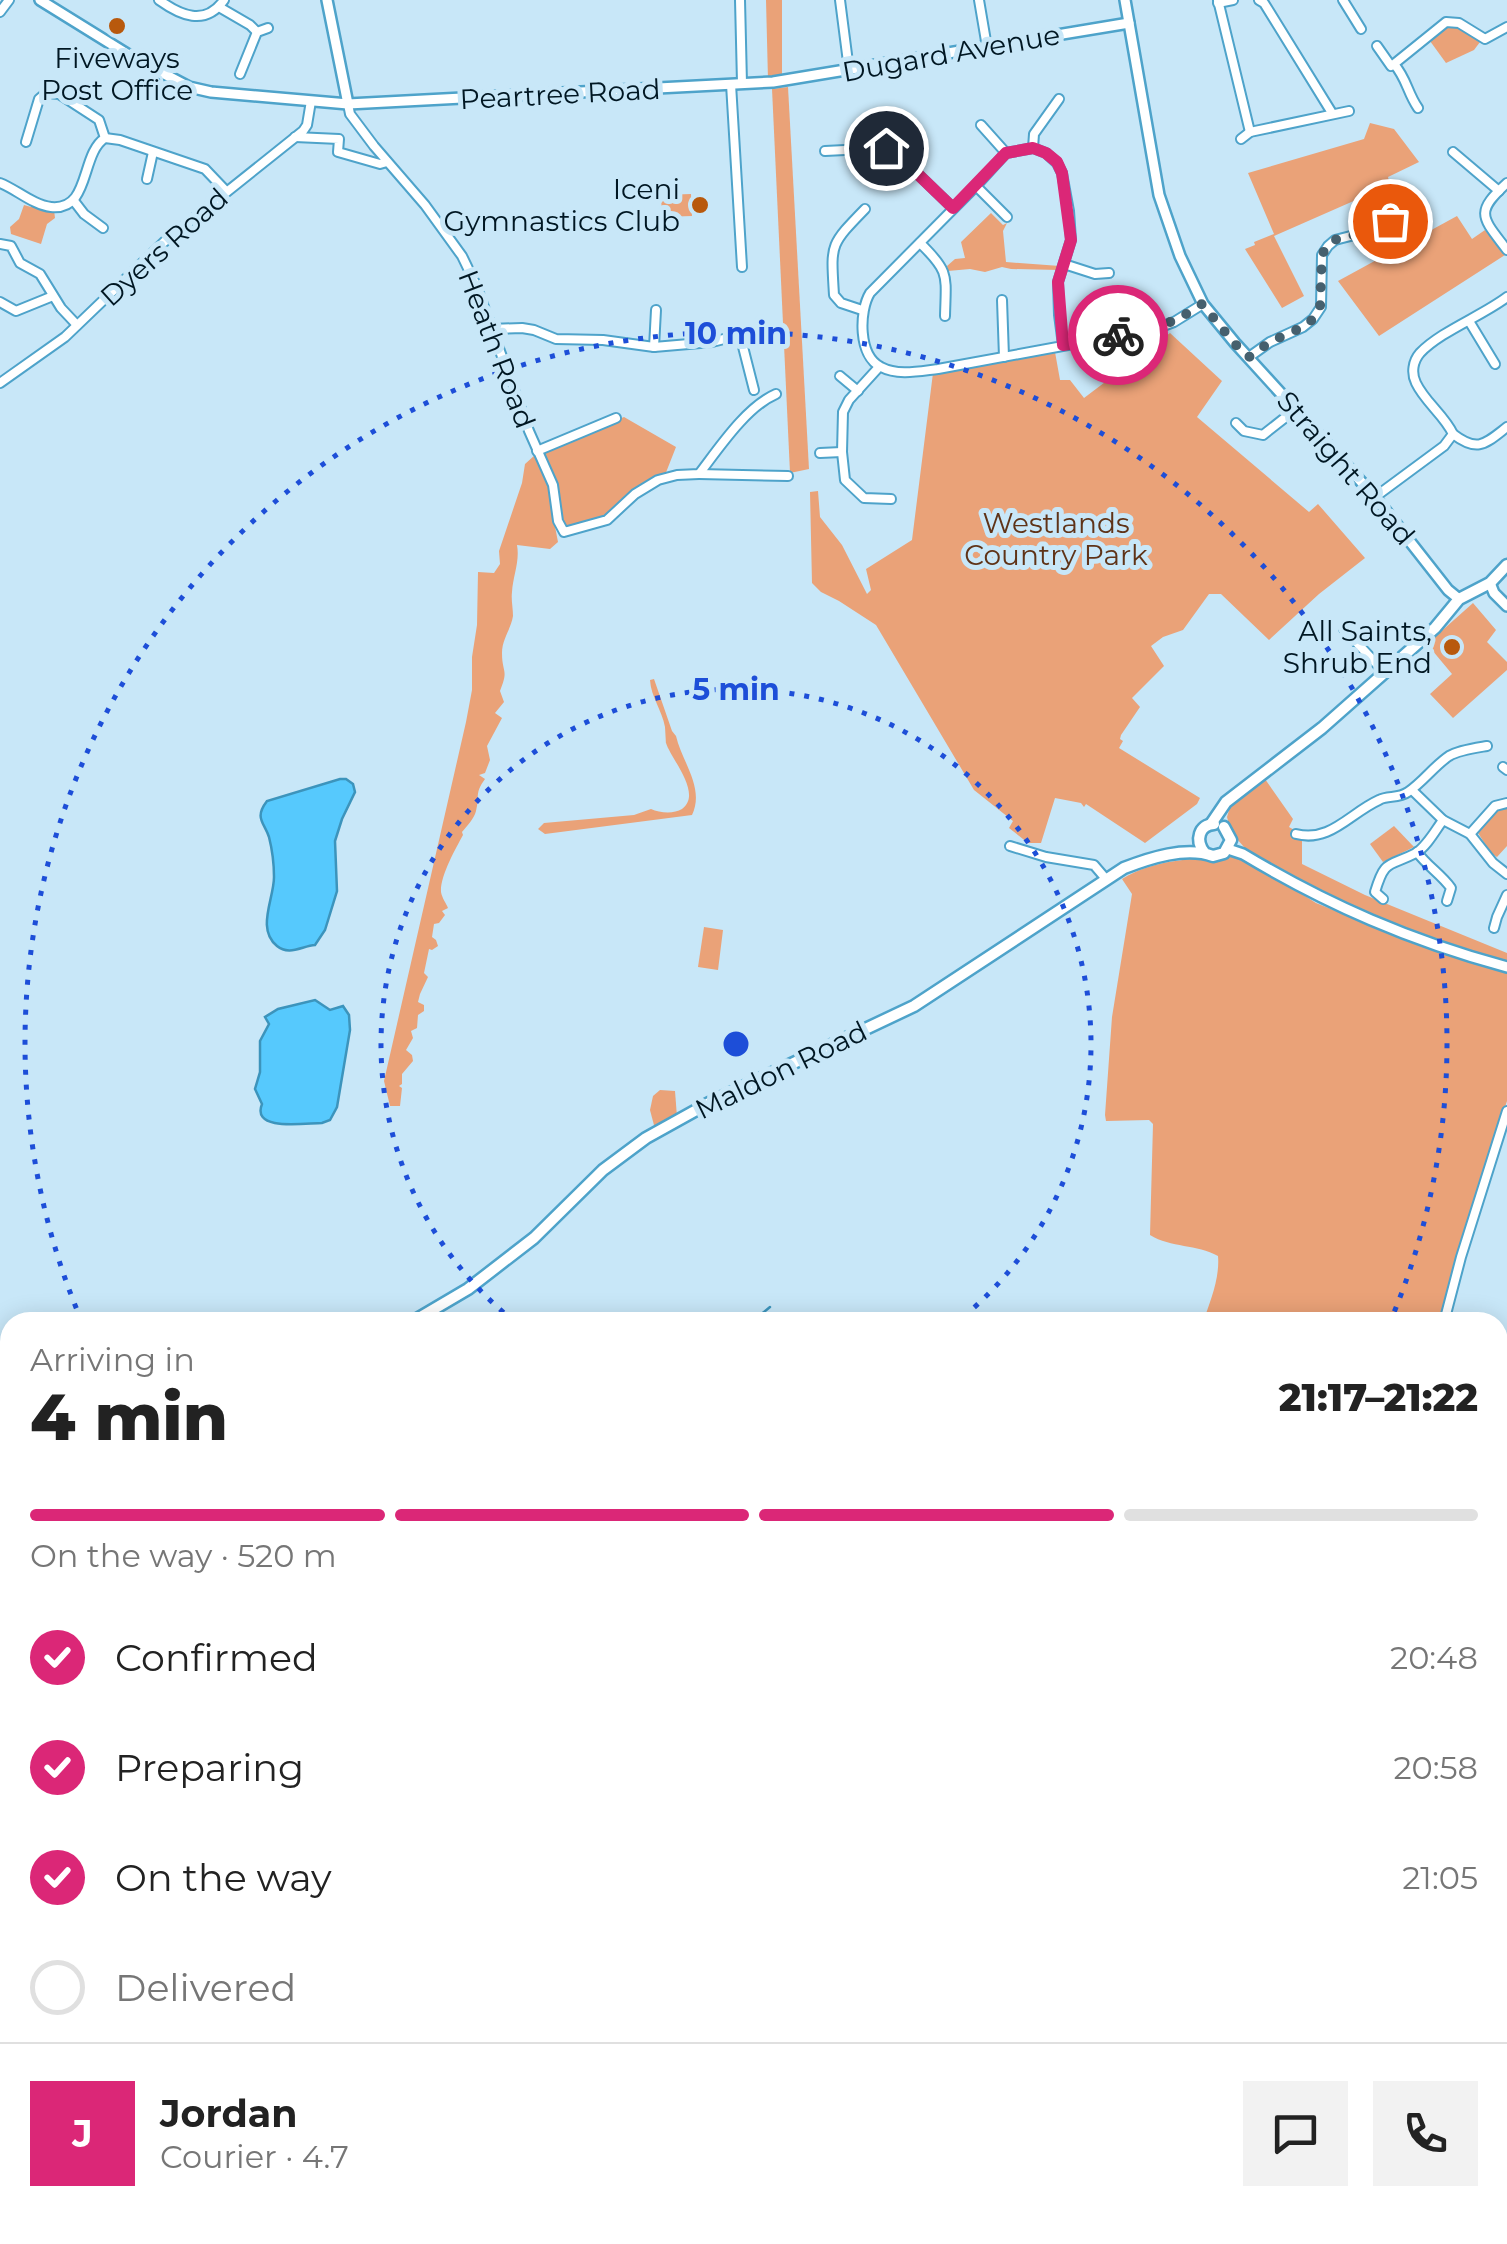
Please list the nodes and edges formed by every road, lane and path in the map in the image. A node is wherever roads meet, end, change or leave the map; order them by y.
1 (8, 0) edge
2 (40, 0) edge
3 (159, 0) edge
4 (327, 0) edge
5 (740, 0) edge
6 (840, 0) edge
7 (979, 0) edge
8 (1125, 0) edge
9 (1233, 0) edge
10 (1260, 0) edge
11 (1343, 0) edge
12 (1218, 1) edge
13 (221, 3) edge
14 (0, 12) edge
15 (1129, 23) junction
16 (1507, 27) edge
17 (268, 28) dead end
18 (1361, 29) dead end
19 (258, 32) junction
20 (1377, 46) dead end
21 (986, 47) junction
22 (1390, 66) junction
23 (849, 70) junction
24 (240, 74) dead end
25 (773, 82) joint
26 (736, 84) junction
27 (1060, 99) dead end
28 (311, 101) junction
29 (348, 104) junction
30 (1418, 108) dead end
31 (1349, 111) dead end
32 (1332, 113) junction
33 (981, 125) dead end
34 (1250, 132) junction
35 (294, 137) junction
36 (105, 138) junction
37 (1241, 139) dead end
38 (26, 142) dead end
39 (1033, 148) junction
40 (825, 151) dead end
41 (153, 152) junction
42 (1454, 152) dead end
43 (1006, 153) junction
44 (387, 162) junction
45 (147, 179) dead end
46 (0, 183) edge
47 (1507, 183) edge
48 (976, 186) junction
49 (226, 191) junction
50 (1499, 191) junction
51 (74, 200) junction
52 (953, 208) junction
53 (865, 209) dead end
54 (1410, 211) dead end
55 (1007, 217) dead end
56 (103, 228) dead end
57 (920, 243) junction
58 (0, 244) edge
59 (1507, 250) edge
60 (1064, 264) junction
61 (742, 267) dead end
62 (1108, 273) dead end
63 (54, 296) junction
64 (1507, 297) edge
65 (1002, 300) dead end
66 (0, 302) edge
67 (1202, 304) junction
68 (656, 310) dead end
69 (862, 310) junction
70 (945, 316) dead end
71 (1469, 321) junction
72 (77, 325) junction
73 (490, 329) junction
74 (752, 332) dead end
75 (740, 335) junction
76 (1063, 345) junction
77 (654, 347) junction
78 (1004, 357) junction
79 (1249, 357) junction
80 (1495, 364) dead end
81 (879, 367) junction
82 (840, 376) dead end
83 (0, 383) edge
84 (754, 390) dead end
85 (858, 391) junction
86 (776, 394) dead end
87 (1296, 409) junction
88 (616, 418) dead end
89 (1236, 422) dead end
90 (1507, 427) edge
91 (1454, 434) junction
92 (537, 451) junction
93 (842, 452) junction
94 (820, 453) dead end
95 (699, 474) junction
96 (788, 476) dead end
97 (1376, 497) junction
98 (890, 499) dead end
99 (1507, 565) edge
100 (1490, 583) junction
101 (1459, 598) junction
102 (1507, 606) edge
103 (1344, 629) dead end
104 (1386, 674) junction
105 (1472, 735) dead end
106 (1486, 746) dead end
107 (1472, 749) junction
108 (1412, 790) junction
109 (1232, 797) junction
110 (1507, 804) edge
111 (1443, 820) junction
112 (1211, 824) junction
113 (1224, 827) junction
114 (1470, 834) junction
115 (1302, 839) dead end
116 (1229, 844) junction
117 (1010, 846) dead end
118 (1201, 847) junction
119 (1418, 852) junction
120 (1507, 874) edge
121 (1106, 879) junction
122 (1507, 895) edge
123 (1384, 899) dead end
124 (1447, 901) dead end
125 (1498, 924) edge
126 (1507, 967) edge
127 (1507, 1111) edge
128 (429, 1312) edge
129 (1447, 1312) edge

1 - 14 street
2 - 28 street, Peartree Road
3 - 13 street
4 - 29 street
5 - 26 street
6 - 23 street
7 - 21 street
8 - 15 street, Straight Road
9 - 12 street
10 - 32 street
11 - 18 street
12 - 34 street
13 - 19 street
15 - 21 street, Dugard Avenue
15 - 67 street, Straight Road
16 - 22 street
17 - 19 street
19 - 24 street
20 - 22 street
21 - 23 street, Dugard Avenue
22 - 30 street
23 - 25 street, Dugard Avenue
25 - 26 street, Peartree Road
26 - 29 street, Peartree Road
26 - 61 street
27 - 39 street
28 - 29 street, Peartree Road
28 - 35 street, Dyers Road
29 - 44 street, Heath Road
31 - 32 street
32 - 34 street
33 - 43 street
34 - 37 street
35 - 44 street
35 - 49 street, Dyers Road
36 - 38 street
36 - 41 street
36 - 51 street
39 - 43 street
39 - 60 street
40 - 52 street
41 - 45 street
41 - 49 street
42 - 50 street
43 - 48 street
44 - 73 street, Heath Road
46 - 51 street
47 - 50 street
48 - 52 street
48 - 55 street
49 - 72 street, Dyers Road
50 - 59 street
51 - 56 street
52 - 57 street
53 - 69 street
54 - 79 street
57 - 69 street
57 - 70 street
58 - 63 street
60 - 62 street
60 - 76 street
63 - 66 street
63 - 72 street
64 - 71 street
65 - 78 street
67 - 76 street
67 - 79 street, Straight Road
68 - 77 street
69 - 81 street
71 - 80 street
71 - 91 street
72 - 83 street, Dyers Road
73 - 77 street
73 - 92 street, Heath Road
74 - 75 street
75 - 77 street
75 - 84 street
76 - 78 street
78 - 81 street
79 - 87 street, Straight Road
81 - 85 street
82 - 85 street
85 - 93 street
86 - 95 street
87 - 89 street
87 - 97 street, Straight Road
88 - 92 street
90 - 91 street
91 - 97 street
92 - 95 street, Heath Road
93 - 94 street
93 - 98 street
95 - 96 street
97 - 101 street, Straight Road
99 - 100 main road
100 - 101 main road
100 - 102 street
101 - 104 main road
103 - 104 street
104 - 109 main road
105 - 107 street
106 - 107 street
107 - 108 street
108 - 111 street
108 - 115 street
109 - 112 main road
109 - 113 main road
110 - 114 street
111 - 114 street
111 - 119 street
112 - 113 main road
112 - 118 main road
113 - 116 main road
114 - 120 street
116 - 118 main road
116 - 126 street
117 - 121 street
118 - 121 main road, Maldon Road
119 - 123 street
119 - 124 street
121 - 128 main road, Maldon Road
122 - 125 street
127 - 129 street

